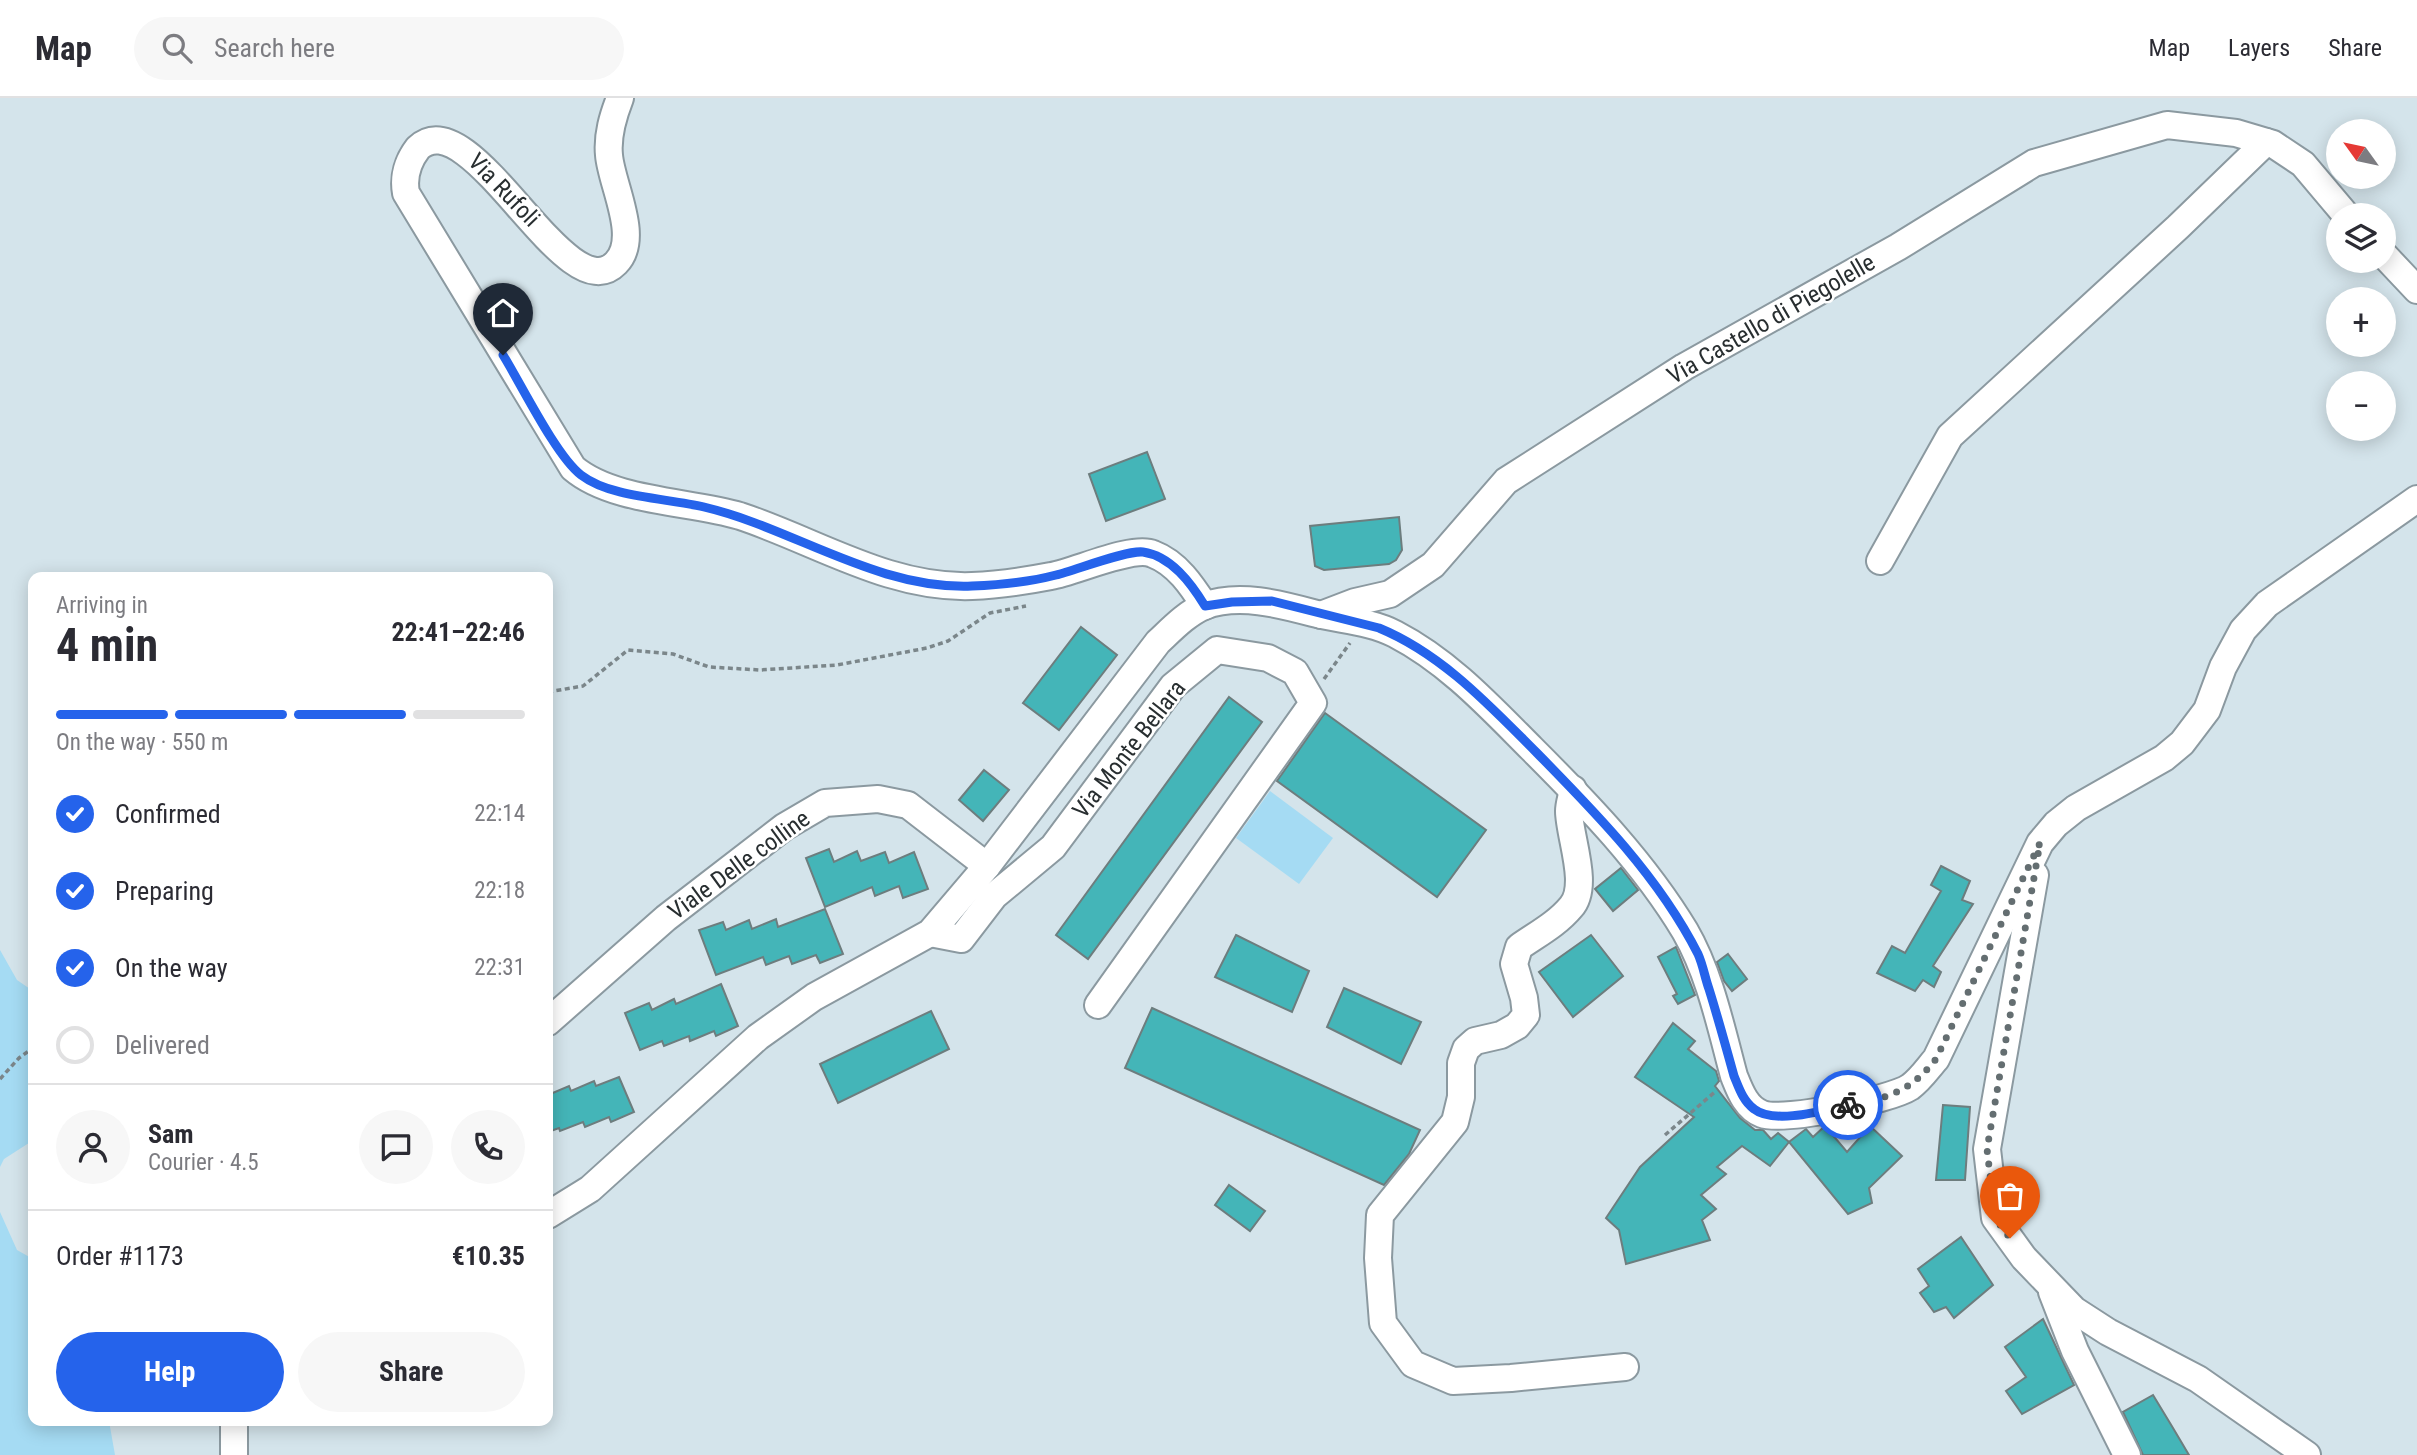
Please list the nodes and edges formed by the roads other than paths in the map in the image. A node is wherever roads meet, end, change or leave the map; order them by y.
1 (620, 98) edge
2 (2266, 142) junction
3 (2336, 203) edge
4 (2396, 268) edge
5 (2417, 290) edge
6 (2417, 499) edge
7 (1880, 561) dead end
8 (1205, 606) junction
9 (1321, 615) junction
10 (1573, 789) junction
11 (2040, 843) junction
12 (987, 866) junction
13 (930, 933) junction
14 (1098, 1006) dead end
15 (553, 1018) edge
16 (553, 1212) edge
17 (2049, 1284) junction
18 (1625, 1367) dead end
19 (234, 1426) edge
20 (234, 1455) edge
21 (2127, 1455) edge
22 (2307, 1455) edge

1 - 8 street, Via Rufoli
2 - 3 street, Via Castello di Piegolelle
2 - 7 street
2 - 9 street, Via Castello di Piegolelle
4 - 5 street
6 - 11 street
8 - 9 street
8 - 12 street
9 - 10 street
10 - 11 street
10 - 18 street
11 - 17 street
12 - 13 street
12 - 15 street, Viale Delle colline
13 - 14 street, Via Monte Bellara
13 - 16 street
17 - 21 street
17 - 22 street
19 - 20 street

